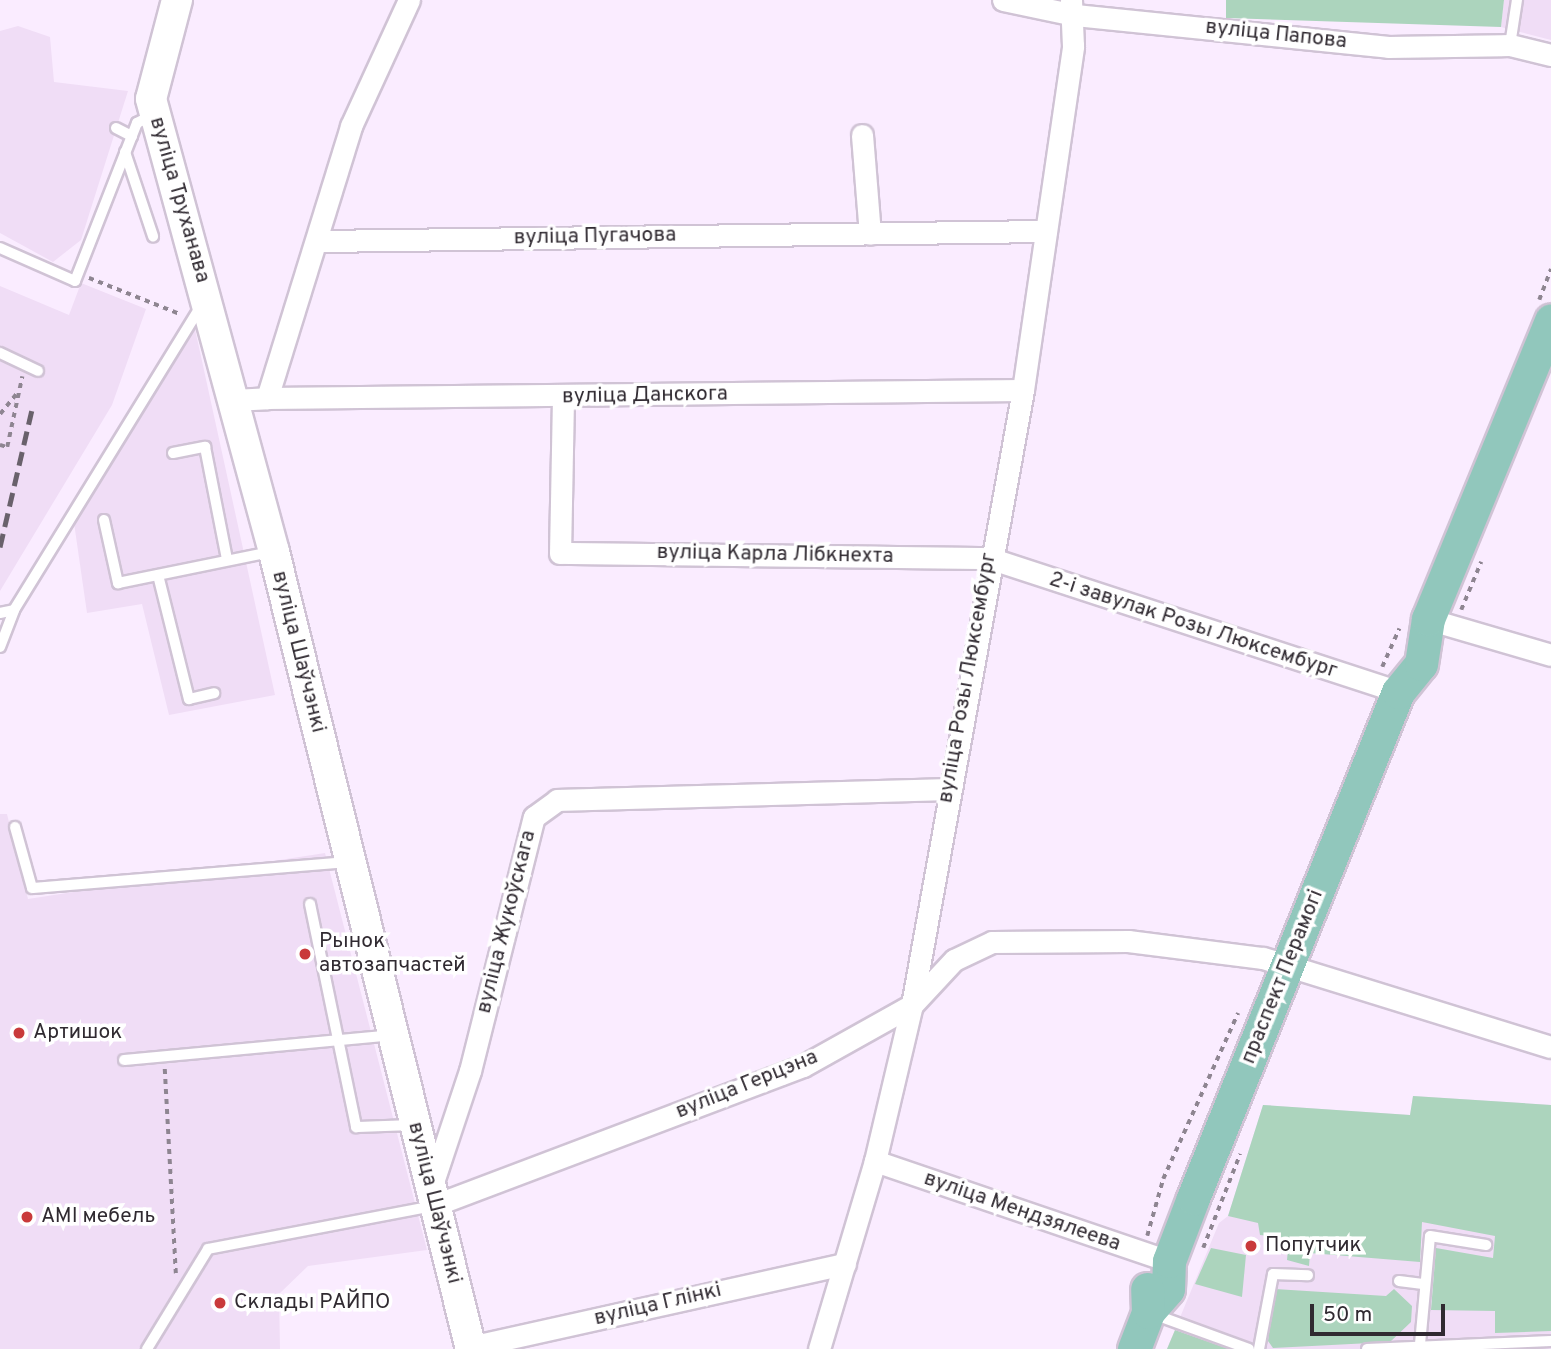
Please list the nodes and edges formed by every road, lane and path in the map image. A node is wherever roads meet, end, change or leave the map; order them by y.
1 (177, 0) edge
2 (409, 0) edge
3 (1003, 0) edge
4 (1517, 0) edge
5 (1073, 8) edge
6 (1510, 45) junction
7 (1551, 55) edge
8 (155, 114) junction
9 (116, 128) dead end
10 (132, 135) junction
11 (862, 135) dead end
12 (125, 152) junction
13 (1046, 232) junction
14 (870, 234) junction
15 (153, 236) dead end
16 (320, 240) junction
17 (0, 248) edge
18 (78, 273) junction
19 (199, 309) junction
20 (1551, 320) edge
21 (0, 353) edge
22 (25, 365) junction
23 (38, 371) dead end
24 (19, 390) junction
25 (1023, 390) junction
26 (267, 397) junction
27 (563, 398) junction
28 (233, 400) junction
29 (0, 414) edge
30 (0, 446) edge
31 (173, 453) dead end
32 (104, 520) dead end
33 (274, 552) junction
34 (989, 558) junction
35 (227, 559) junction
36 (158, 575) junction
37 (14, 610) junction
38 (0, 613) edge
39 (1428, 619) junction
40 (0, 648) edge
41 (1551, 655) edge
42 (1398, 692) junction
43 (214, 693) dead end
44 (948, 789) junction
45 (15, 827) dead end
46 (349, 862) junction
47 (310, 904) dead end
48 (1287, 966) junction
49 (912, 1005) junction
50 (392, 1035) junction
51 (338, 1041) junction
52 (1551, 1047) edge
53 (166, 1056) junction
54 (124, 1060) dead end
55 (414, 1125) junction
56 (876, 1161) junction
57 (433, 1196) junction
58 (1486, 1245) dead end
59 (1169, 1261) junction
60 (845, 1264) junction
61 (1308, 1275) dead end
62 (1399, 1281) dead end
63 (1425, 1284) junction
64 (178, 1299) junction
65 (1148, 1312) junction
66 (1551, 1341) edge
67 (1420, 1344) junction
68 (470, 1348) edge
69 (147, 1349) edge
70 (820, 1349) edge
71 (1134, 1349) edge
72 (1249, 1349) edge
73 (1259, 1349) edge
74 (1367, 1349) edge

1 - 8 main road, вуліца Труханава
2 - 16 street
3 - 5 street, вуліца Папова
4 - 6 lane
5 - 6 street, вуліца Папова
5 - 13 street, вуліца Розы Люксембург
6 - 7 street, вуліца Папова
8 - 10 lane
8 - 19 main road, вуліца Труханава
9 - 10 lane
10 - 12 lane
11 - 14 street
12 - 15 lane
12 - 18 lane
13 - 14 street, вуліца Пугачова
13 - 25 street, вуліца Розы Люксембург
14 - 16 street, вуліца Пугачова
16 - 26 street
17 - 18 lane
18 - 19 path
19 - 28 main road, вуліца Труханава
19 - 37 lane
20 - 39 main road, праспект Перамогі
21 - 22 lane
22 - 23 lane
22 - 24 path
24 - 29 path
24 - 30 path
25 - 27 street, вуліца Данскога
25 - 34 street, вуліца Розы Люксембург
26 - 27 street, вуліца Данскога
26 - 28 street
27 - 34 street, вуліца Карла Лібкнехта
28 - 33 main road, вуліца Шаўчэнкі
31 - 35 lane
32 - 36 lane
33 - 35 lane
33 - 46 main road, вуліца Шаўчэнкі
34 - 42 street, 2-і завулак Розы Люксембург
34 - 44 street, вуліца Розы Люксембург
35 - 36 lane
36 - 43 lane
37 - 38 lane
37 - 40 lane
39 - 41 street
39 - 42 main road, праспект Перамогі
42 - 48 main road, праспект Перамогі
44 - 49 street, вуліца Розы Люксембург
44 - 57 street, вуліца Жукоўскага
45 - 46 lane
46 - 50 main road, вуліца Шаўчэнкі
47 - 51 lane
48 - 49 street, вуліца Герцэна
48 - 52 street, вуліца Герцэна
48 - 59 main road, праспект Перамогі
49 - 56 street, вуліца Розы Люксембург
49 - 57 street, вуліца Герцэна
50 - 51 lane
50 - 55 main road, вуліца Шаўчэнкі
51 - 53 lane
51 - 55 lane
53 - 54 lane
53 - 64 path
55 - 57 main road, вуліца Шаўчэнкі
56 - 59 street, вуліца Мендзялеева
56 - 60 street, вуліца Розы Люксембург
57 - 64 lane
57 - 68 main road, вуліца Шаўчэнкі
58 - 63 lane
59 - 65 main road, праспект Перамогі
60 - 68 street, вуліца Глінкі
60 - 70 street, вуліца Розы Люксембург
61 - 73 lane
62 - 63 lane
63 - 67 lane
64 - 69 lane
65 - 71 main road, праспект Перамогі
65 - 72 lane
66 - 67 lane
67 - 74 lane

